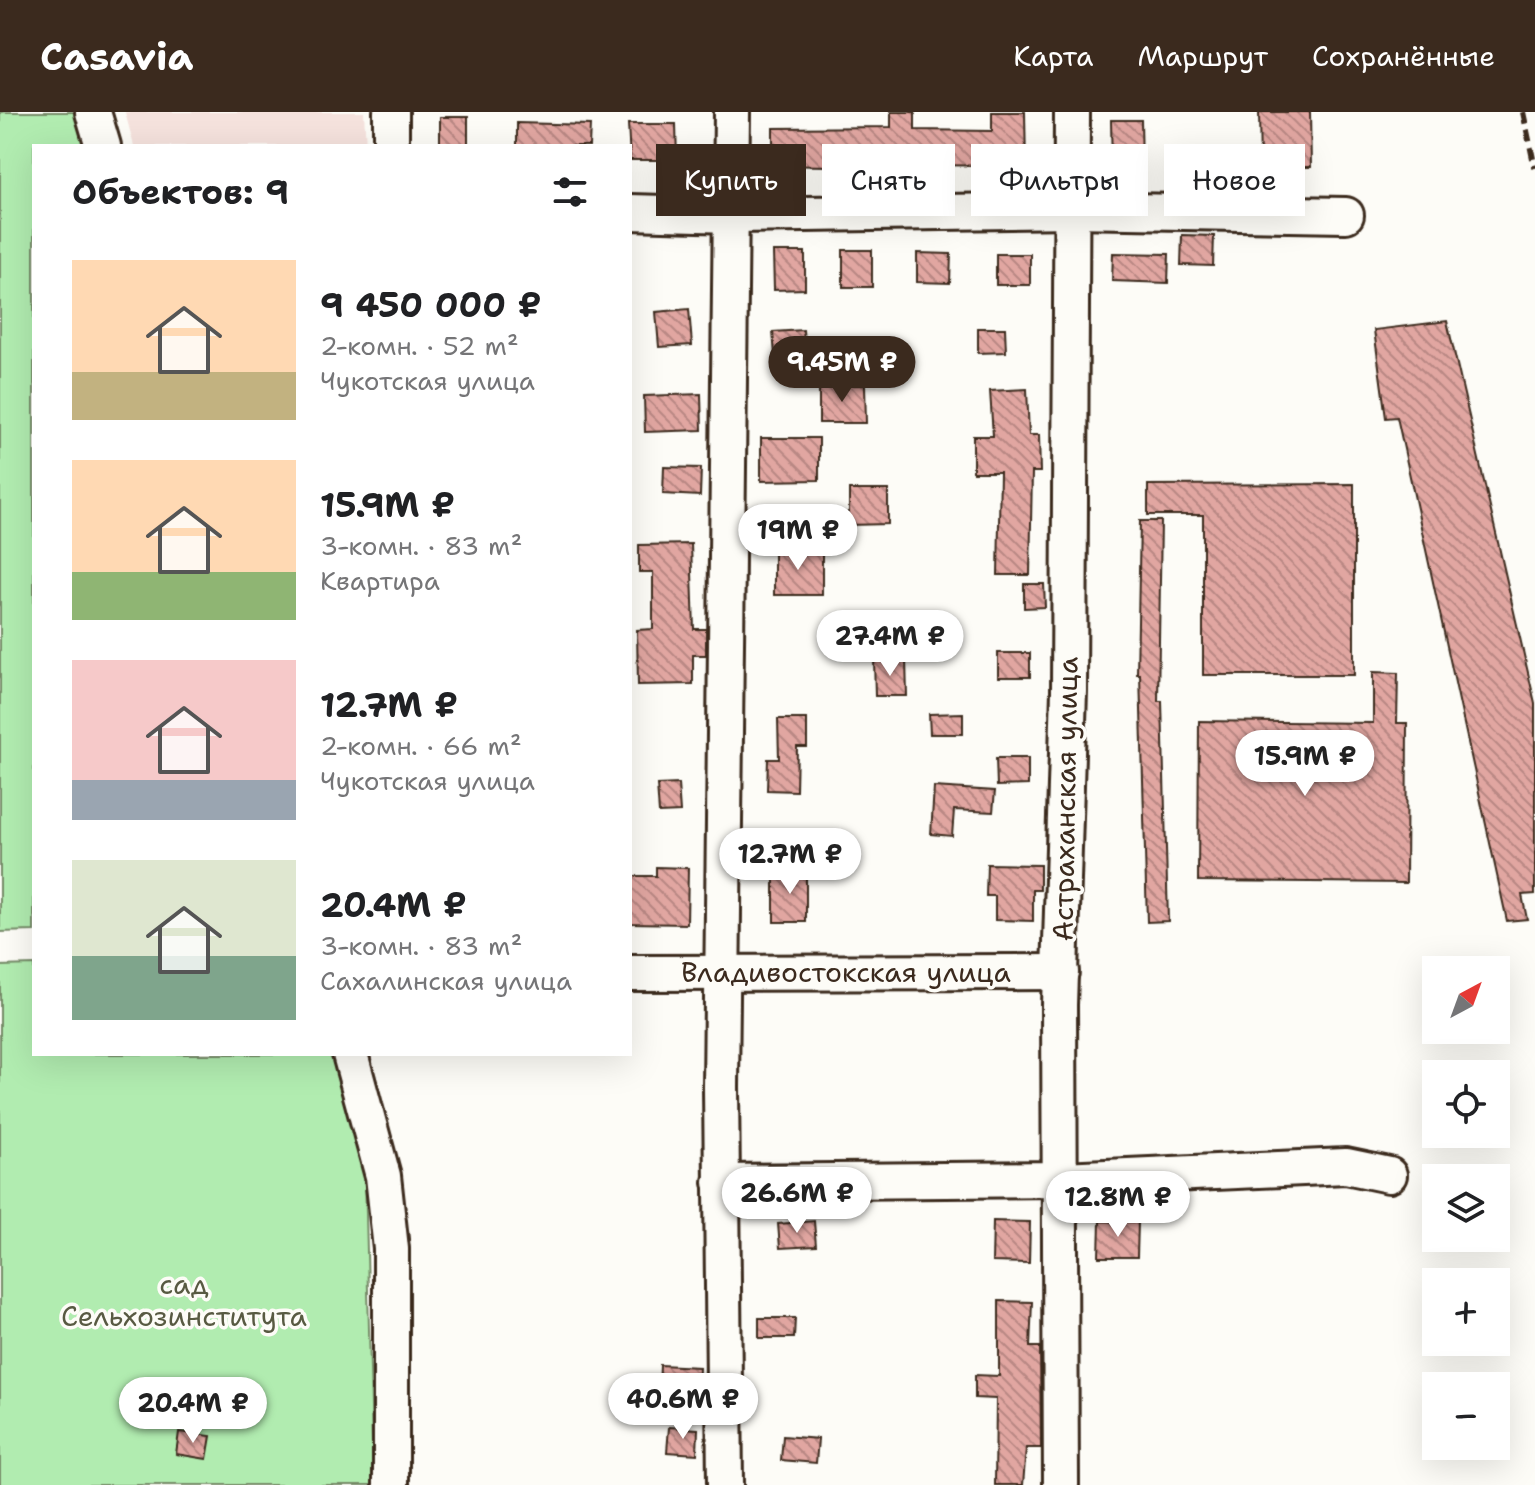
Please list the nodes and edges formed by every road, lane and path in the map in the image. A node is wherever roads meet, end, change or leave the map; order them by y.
1 (93, 112) edge
2 (391, 112) edge
3 (732, 112) edge
4 (1072, 112) edge
5 (102, 144) edge
6 (391, 144) edge
7 (732, 144) edge
8 (1072, 144) edge
9 (971, 211) edge
10 (1148, 211) edge
11 (632, 212) edge
12 (656, 213) edge
13 (806, 214) edge
14 (1346, 215) dead end
15 (732, 216) edge
16 (1072, 216) edge
17 (722, 972) junction
18 (1061, 972) junction
19 (632, 973) edge
20 (351, 1056) edge
21 (1389, 1175) dead end
22 (1062, 1179) junction
23 (721, 1182) junction
24 (391, 1485) edge
25 (725, 1485) edge
26 (1061, 1485) edge

1 - 5 street
2 - 6 street
3 - 7 street
4 - 8 street, Астраханская улица
9 - 13 street
10 - 14 street
11 - 12 street
15 - 17 street
16 - 18 street, Астраханская улица
17 - 18 street, Владивостокская улица
17 - 19 street, Владивостокская улица
17 - 23 street
18 - 22 street, Астраханская улица
20 - 24 street
21 - 22 street
22 - 23 street
22 - 26 street, Астраханская улица
23 - 25 street

